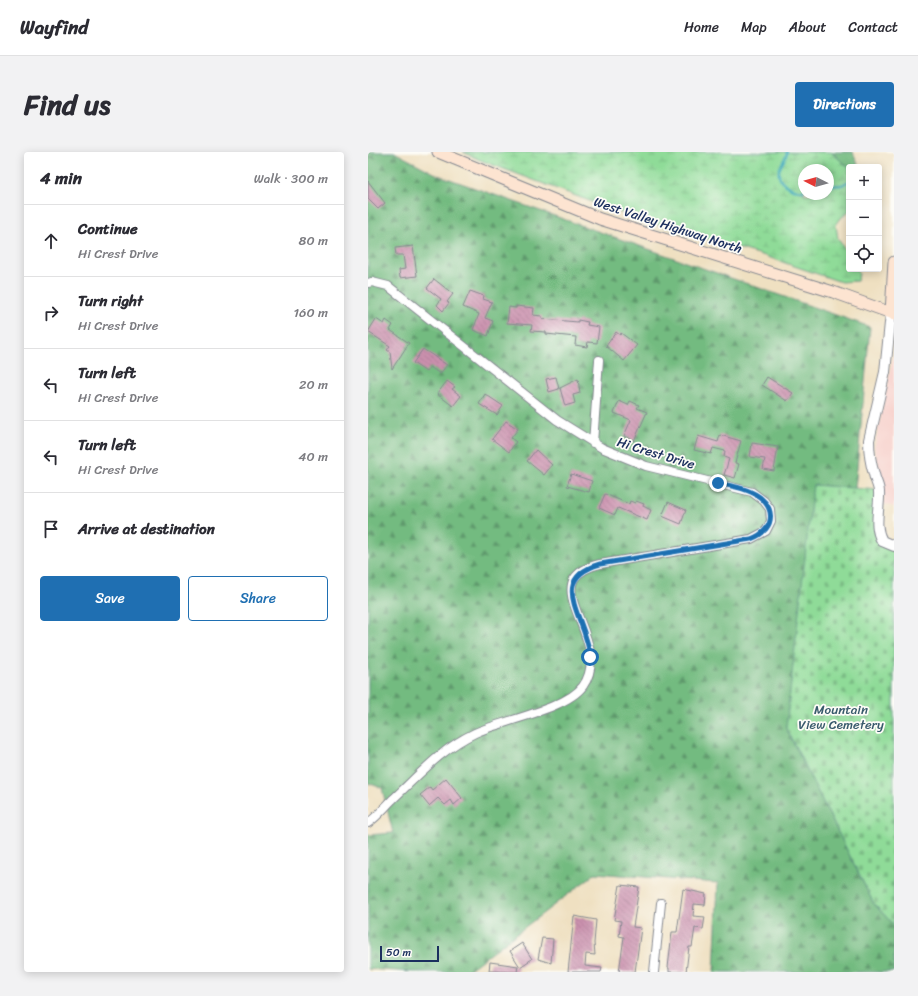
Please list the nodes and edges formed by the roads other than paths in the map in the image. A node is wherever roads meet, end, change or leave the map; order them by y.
1 (438, 152) edge
2 (894, 262) edge
3 (370, 283) edge
4 (892, 313) edge
5 (599, 360) dead end
6 (593, 443) junction
7 (894, 546) edge
8 (368, 823) edge
9 (661, 903) dead end
10 (654, 972) edge

1 - 4 main road, West Valley Highway North
2 - 4 main road
3 - 6 street, Hi Crest Drive
4 - 7 street
5 - 6 street
6 - 8 street, Hi Crest Drive
9 - 10 street

